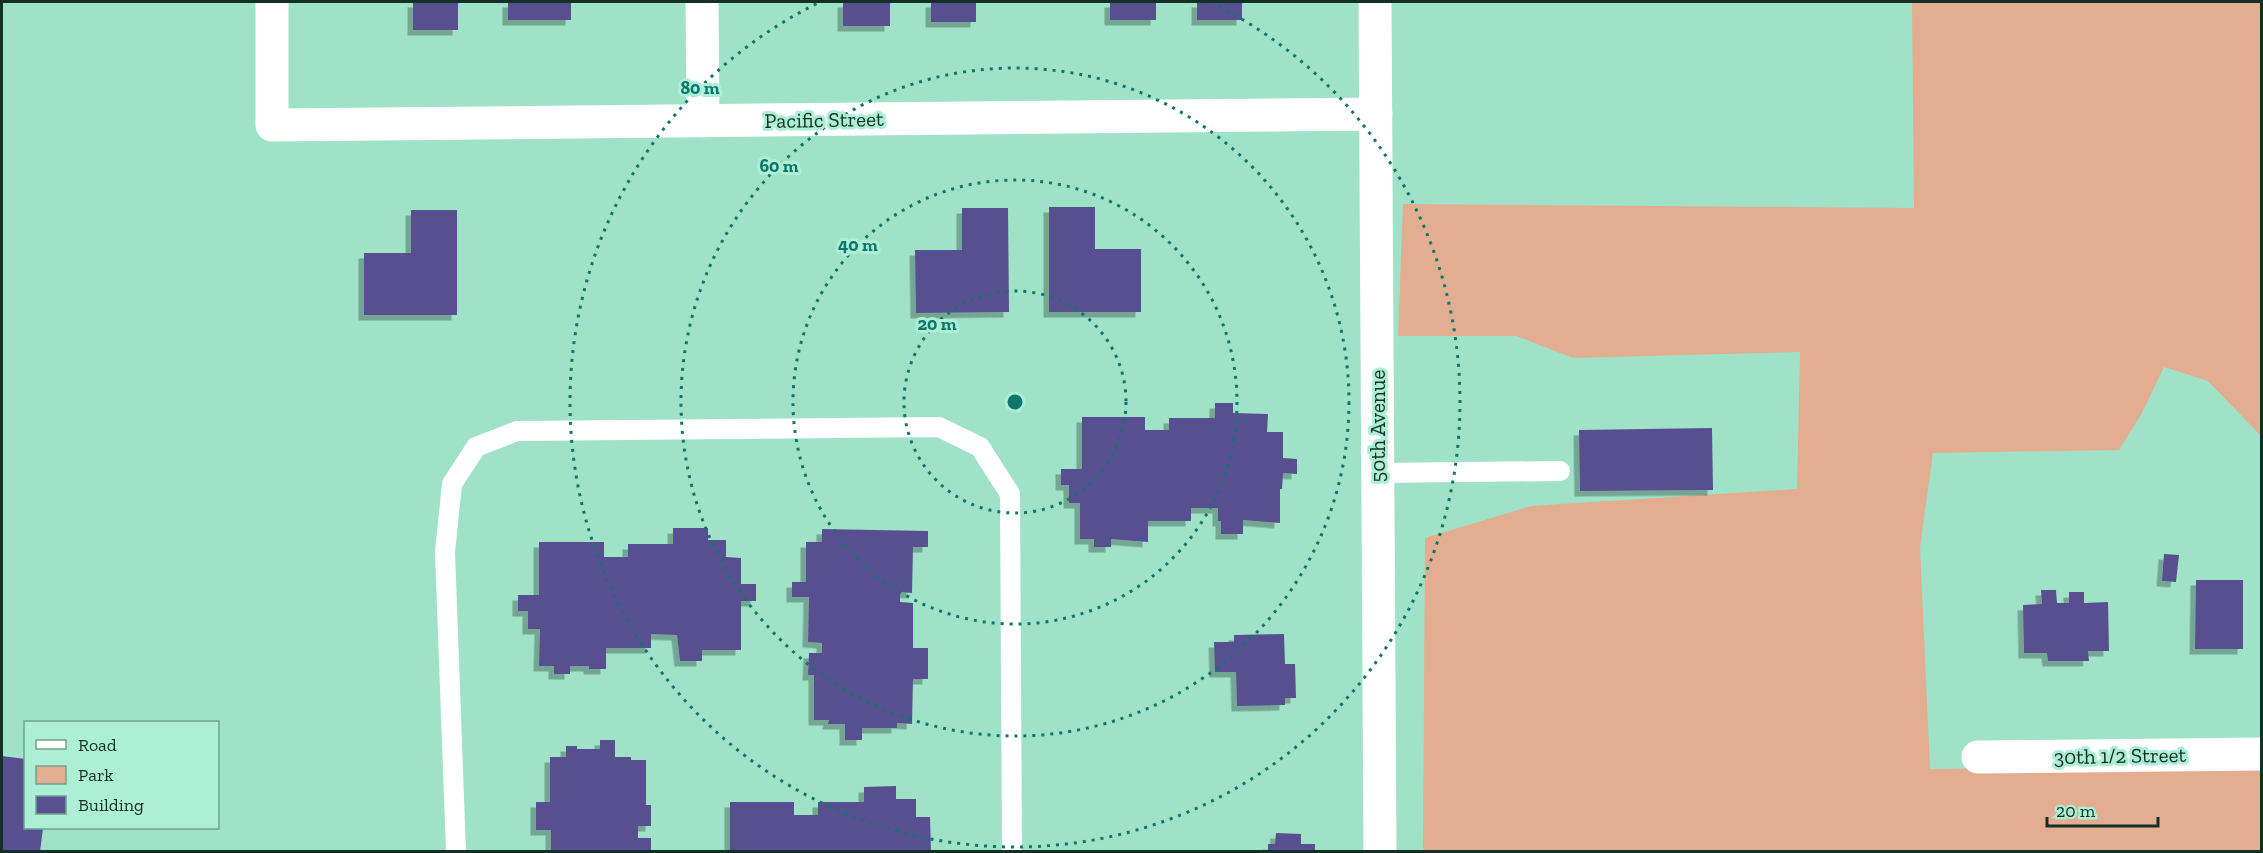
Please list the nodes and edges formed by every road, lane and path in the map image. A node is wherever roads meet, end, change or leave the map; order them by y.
1 (272, 2) edge
2 (702, 2) edge
3 (1375, 2) edge
4 (1376, 114) junction
5 (703, 121) junction
6 (1560, 471) dead end
7 (1378, 473) junction
8 (2262, 754) edge
9 (1978, 757) dead end
10 (456, 852) edge
11 (1012, 852) edge
12 (1380, 852) edge

1 - 5 street, Pacific Street
2 - 5 street
3 - 4 street, 50th Avenue
4 - 5 street, Pacific Street
4 - 7 street, 50th Avenue
6 - 7 lane
7 - 12 street, 50th Avenue
8 - 9 street, 30th 1/2 Street
10 - 11 lane

